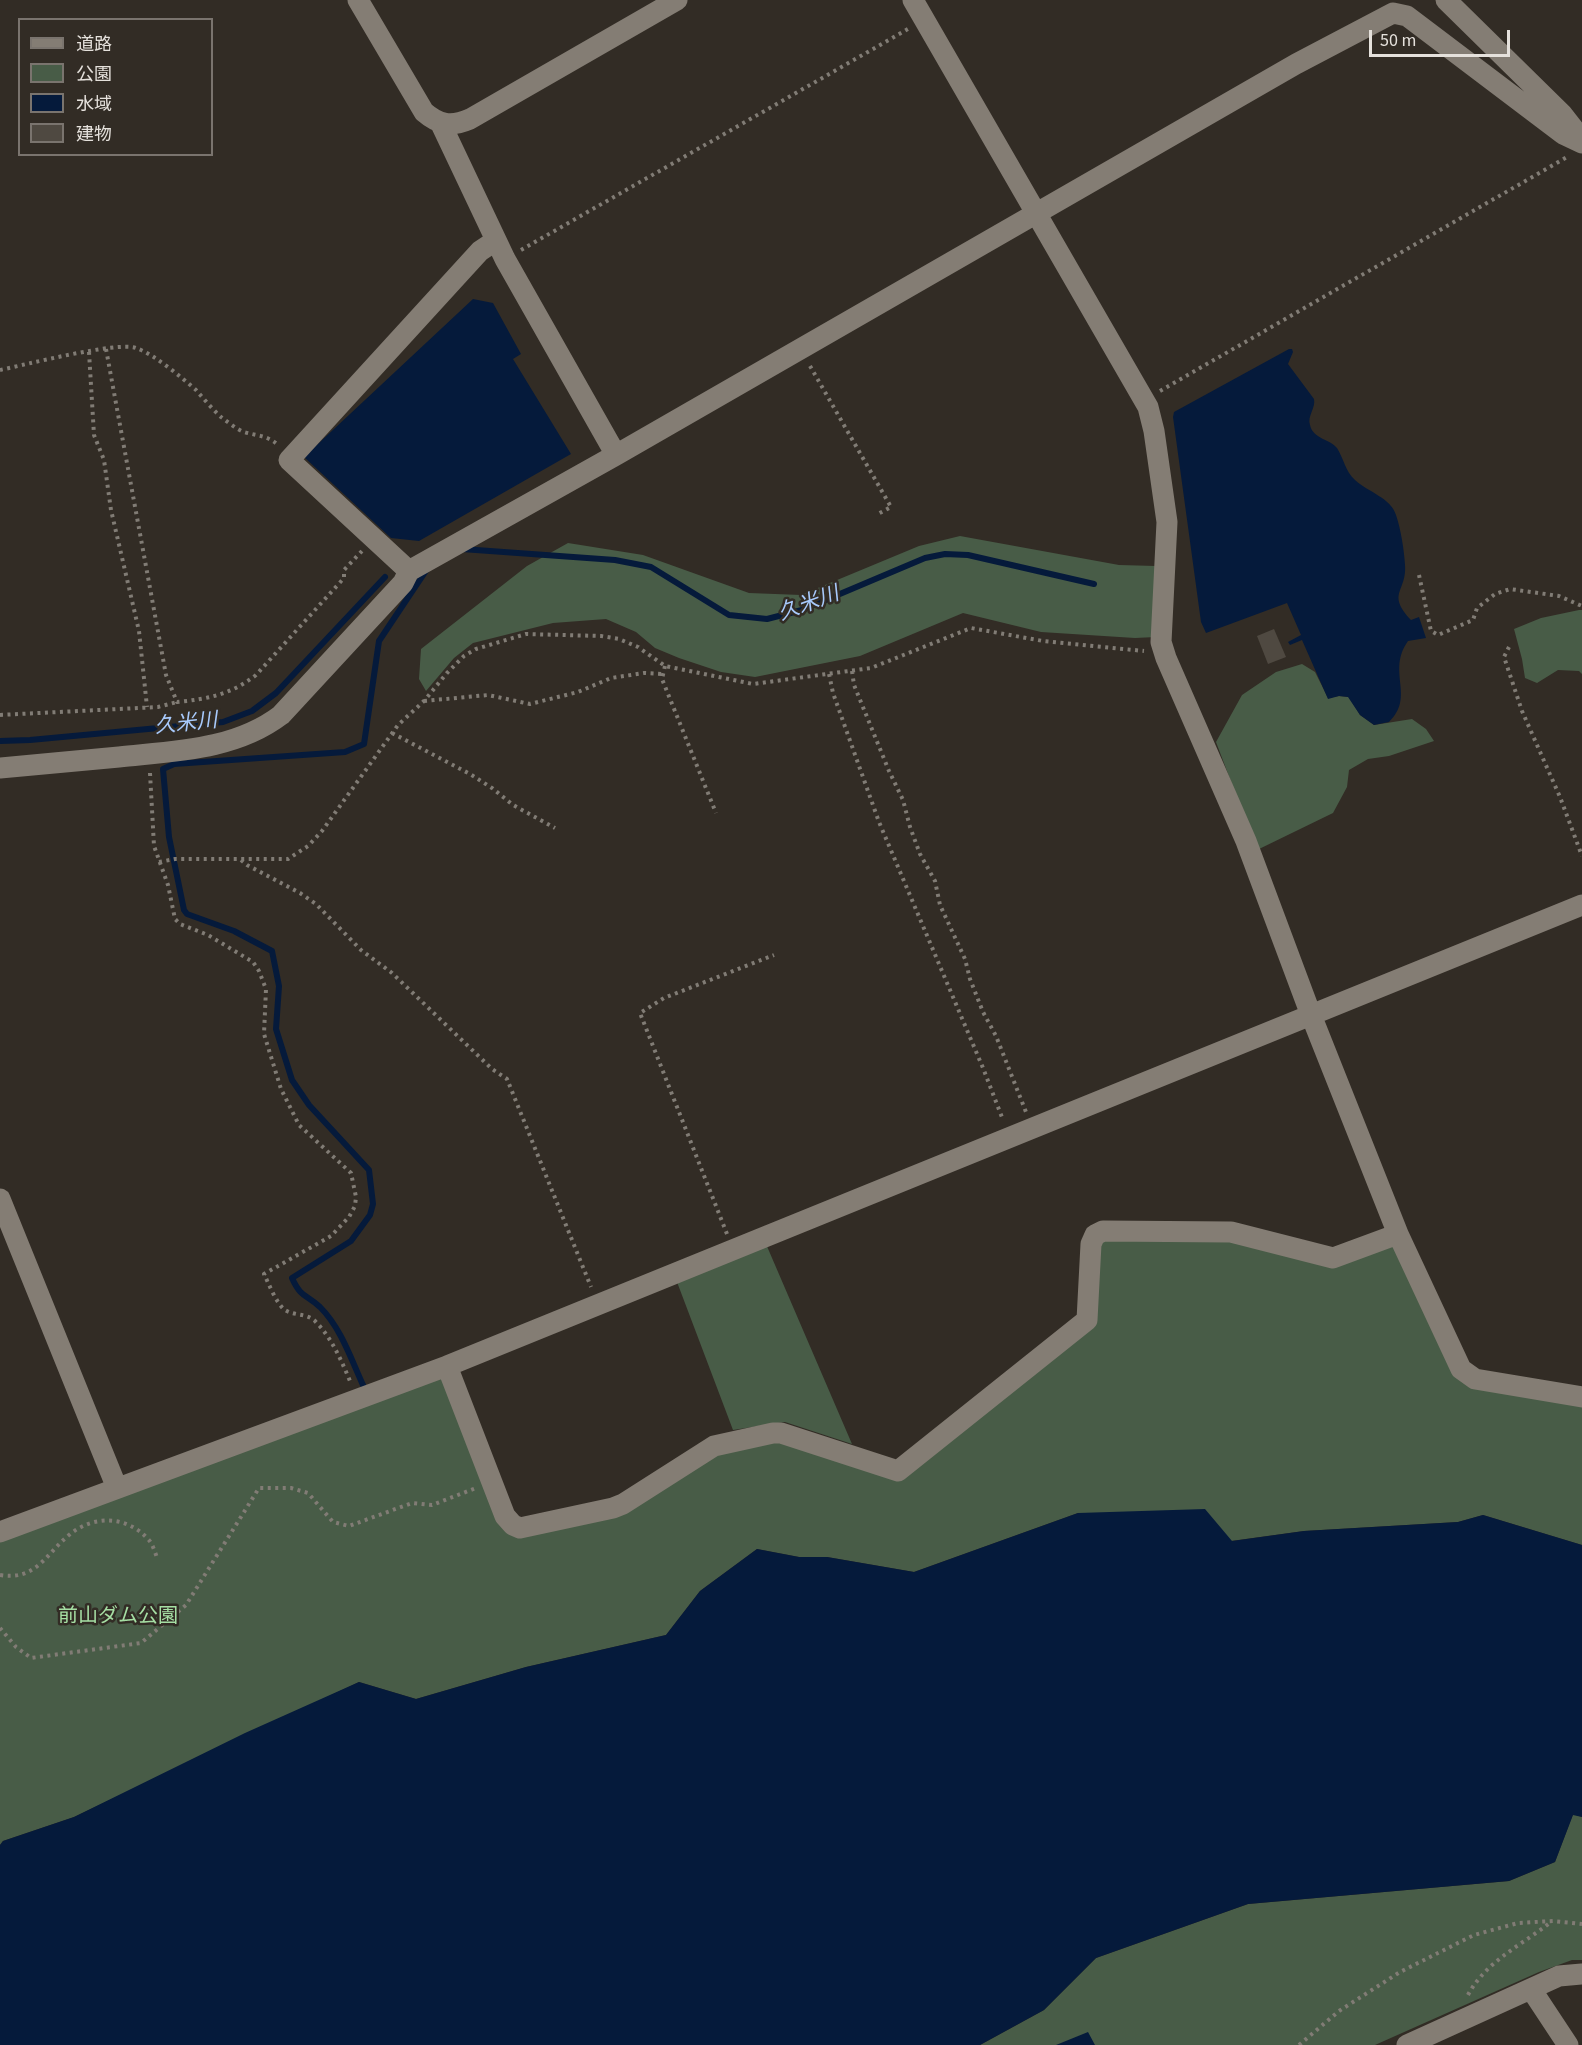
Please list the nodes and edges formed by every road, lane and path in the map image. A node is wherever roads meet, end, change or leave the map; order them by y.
1 (358, 0) edge
2 (677, 0) edge
3 (913, 0) edge
4 (1446, 0) edge
5 (924, 19) junction
6 (441, 124) junction
7 (1579, 145) edge
8 (1036, 214) junction
9 (500, 250) junction
10 (106, 349) junction
11 (799, 350) junction
12 (89, 352) junction
13 (0, 370) edge
14 (1144, 400) junction
15 (616, 455) junction
16 (289, 460) junction
17 (876, 515) dead end
18 (373, 538) junction
19 (409, 571) junction
20 (1419, 575) dead end
21 (1582, 606) edge
22 (1509, 647) dead end
23 (1164, 652) junction
24 (665, 666) junction
25 (852, 671) junction
26 (663, 674) junction
27 (829, 674) junction
28 (424, 701) junction
29 (177, 702) junction
30 (147, 707) junction
31 (0, 715) edge
32 (392, 733) junction
33 (149, 754) junction
34 (0, 768) edge
35 (716, 813) dead end
36 (555, 828) dead end
37 (1582, 856) edge
38 (241, 860) junction
39 (159, 862) junction
40 (1582, 905) edge
41 (774, 955) dead end
42 (1311, 1015) junction
43 (1033, 1127) junction
44 (1009, 1136) junction
45 (0, 1199) edge
46 (1398, 1234) junction
47 (734, 1249) junction
48 (598, 1305) junction
49 (447, 1366) junction
50 (1582, 1397) edge
51 (356, 1400) junction
52 (492, 1482) junction
53 (117, 1488) junction
54 (0, 1532) edge
55 (158, 1560) dead end
56 (0, 1575) edge
57 (0, 1628) edge
58 (1553, 1921) junction
59 (1582, 1924) edge
60 (1582, 1974) edge
61 (1531, 1989) junction
62 (1464, 2020) junction
63 (1299, 2045) edge
64 (1407, 2045) edge
65 (1568, 2045) edge

1 - 6 street
2 - 6 street
3 - 5 street
4 - 7 street
5 - 8 street
5 - 9 path
6 - 9 street
7 - 8 street
7 - 14 path
8 - 11 street
8 - 14 street
9 - 15 street
9 - 16 street
10 - 12 path
10 - 16 path
10 - 29 path
11 - 15 street
11 - 17 path
12 - 13 path
12 - 30 path
14 - 23 street
15 - 19 street
16 - 18 street
18 - 19 street
18 - 29 path
19 - 33 street
20 - 21 path
22 - 37 path
23 - 25 path
23 - 42 street
24 - 26 path
24 - 27 path
24 - 28 path
25 - 27 path
25 - 43 path
26 - 28 path
26 - 35 path
27 - 44 path
28 - 32 path
29 - 30 path
30 - 31 path
32 - 36 path
32 - 38 path
33 - 34 street
33 - 39 path
38 - 39 path
38 - 48 path
39 - 51 path
40 - 42 street
41 - 47 path
42 - 43 street
42 - 46 street
43 - 44 street
44 - 47 street
45 - 53 street
46 - 50 street
46 - 52 street
47 - 48 street
48 - 49 street
49 - 51 street
49 - 52 street
51 - 53 street
52 - 57 path
53 - 54 street
55 - 56 path
58 - 59 path
58 - 62 path
58 - 63 path
60 - 61 street
61 - 62 street
61 - 65 street
62 - 64 street

